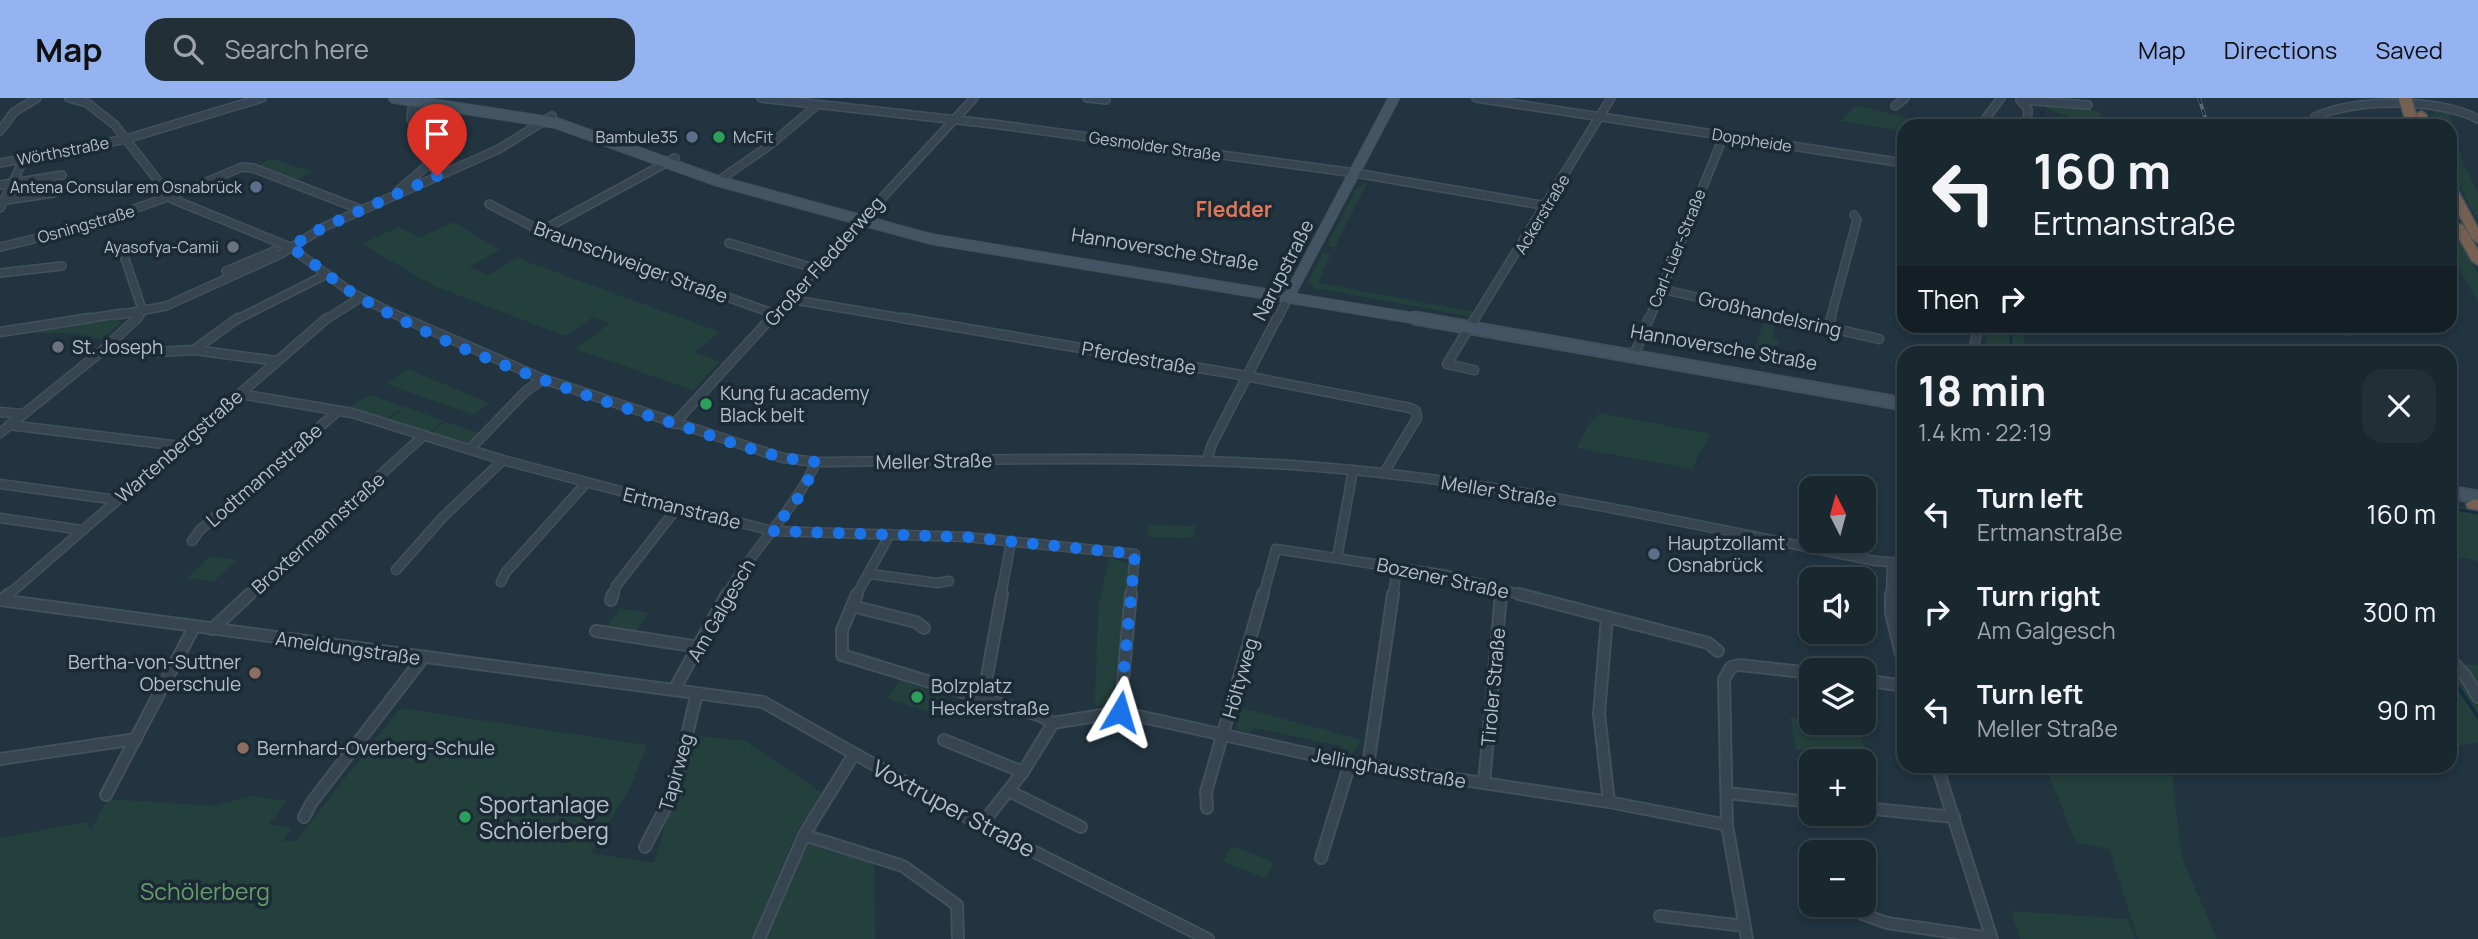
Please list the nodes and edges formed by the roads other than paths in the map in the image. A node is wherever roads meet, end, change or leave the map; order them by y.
1 (37, 98) edge
2 (69, 98) edge
3 (76, 98) edge
4 (223, 98) edge
5 (262, 98) edge
6 (394, 98) edge
7 (431, 98) edge
8 (761, 98) edge
9 (974, 98) edge
10 (1087, 98) edge
11 (1394, 98) edge
12 (1476, 98) edge
13 (1611, 98) edge
14 (1905, 98) edge
15 (2001, 98) edge
16 (2405, 98) edge
17 (2416, 98) edge
18 (2019, 99) edge
19 (1106, 100) dead end
20 (2383, 100) edge
21 (421, 103) junction
22 (2088, 105) dead end
23 (816, 106) junction
24 (1895, 106) dead end
25 (233, 107) junction
26 (1601, 117) junction
27 (548, 118) junction
28 (2415, 118) edge
29 (1985, 119) edge
30 (2028, 119) edge
31 (2315, 119) edge
32 (2478, 119) edge
33 (953, 121) junction
34 (0, 131) edge
35 (1724, 135) junction
36 (126, 139) junction
37 (25, 157) junction
38 (675, 158) junction
39 (663, 162) junction
40 (1897, 162) edge
41 (0, 163) edge
42 (429, 164) junction
43 (1355, 173) junction
44 (62, 175) dead end
45 (437, 176) junction
46 (722, 179) junction
47 (12, 183) junction
48 (0, 185) edge
49 (53, 193) dead end
50 (392, 195) junction
51 (172, 199) junction
52 (2457, 200) edge
53 (1, 203) edge
54 (489, 204) dead end
55 (1547, 206) junction
56 (362, 209) junction
57 (1854, 215) dead end
58 (863, 219) junction
59 (2457, 224) edge
60 (541, 230) junction
61 (2478, 239) edge
62 (729, 243) dead end
63 (0, 247) edge
64 (290, 247) junction
65 (123, 253) dead end
66 (2478, 261) edge
67 (62, 265) dead end
68 (817, 269) junction
69 (0, 273) edge
70 (327, 274) junction
71 (1661, 289) junction
72 (1290, 292) junction
73 (360, 298) junction
74 (789, 299) junction
75 (142, 311) junction
76 (775, 314) junction
77 (1472, 326) junction
78 (1828, 328) junction
79 (0, 332) edge
80 (1879, 339) dead end
81 (109, 345) junction
82 (194, 350) junction
83 (1631, 354) junction
84 (277, 361) junction
85 (1474, 370) dead end
86 (1248, 377) junction
87 (543, 379) junction
88 (240, 394) junction
89 (1897, 396) edge
90 (1897, 403) edge
91 (338, 411) junction
92 (1, 413) edge
93 (22, 414) junction
94 (674, 424) junction
95 (9, 425) junction
96 (0, 433) edge
97 (423, 436) junction
98 (180, 446) junction
99 (470, 449) junction
100 (503, 460) junction
101 (1207, 460) junction
102 (816, 462) junction
103 (1353, 470) junction
104 (1384, 473) junction
105 (586, 483) junction
106 (0, 484) edge
107 (2457, 495) edge
108 (117, 500) junction
109 (2457, 500) edge
110 (2477, 503) edge
111 (677, 508) junction
112 (0, 518) edge
113 (82, 530) junction
114 (772, 531) junction
115 (890, 534) junction
116 (192, 541) dead end
117 (1010, 541) junction
118 (1276, 549) joint
119 (1337, 558) junction
120 (1892, 563) junction
121 (1897, 563) edge
122 (1397, 567) junction
123 (396, 570) dead end
124 (870, 573) junction
125 (949, 581) dead end
126 (501, 582) dead end
127 (1502, 590) junction
128 (1, 600) edge
129 (611, 600) dead end
130 (852, 606) junction
131 (1607, 617) junction
132 (194, 627) junction
133 (924, 628) dead end
134 (212, 629) junction
135 (596, 631) dead end
136 (1897, 637) edge
137 (699, 647) junction
138 (1718, 651) dead end
139 (423, 658) junction
140 (2457, 668) edge
141 (1799, 671) edge
142 (1876, 682) edge
143 (1897, 685) edge
144 (674, 690) junction
145 (697, 692) junction
146 (2478, 697) edge
147 (983, 698) junction
148 (1120, 712) junction
149 (1053, 723) junction
150 (1224, 735) junction
151 (136, 739) junction
152 (944, 740) dead end
153 (854, 754) junction
154 (0, 760) edge
155 (1350, 763) junction
156 (1367, 766) junction
157 (1023, 772) junction
158 (1939, 773) edge
159 (1484, 783) junction
160 (1009, 791) junction
161 (1727, 793) junction
162 (106, 795) dead end
163 (1799, 801) edge
164 (1609, 802) junction
165 (1207, 808) dead end
166 (1876, 809) edge
167 (304, 817) dead end
168 (1954, 817) junction
169 (981, 825) junction
170 (1727, 825) junction
171 (1081, 827) dead end
172 (804, 835) junction
173 (645, 847) dead end
174 (1321, 858) dead end
175 (1660, 916) dead end
176 (1870, 917) edge
177 (1744, 926) junction
178 (759, 939) edge
179 (958, 939) edge
180 (1208, 939) edge
181 (1747, 939) edge
182 (1991, 939) edge

1 - 34 street
2 - 3 street, Meller Straße
3 - 36 street, Meller Straße
4 - 25 street
5 - 25 street, Wörthstraße
6 - 21 main road, Hannoversche Straße
7 - 27 main road, Hannoversche Straße
8 - 23 street, Gesmolder Straße
9 - 33 street, Großer Fledderweg
10 - 19 street
11 - 43 main road, Narupstraße
12 - 26 street, Doppheide
13 - 26 street, Ackerstraße
14 - 24 street
15 - 29 street
16 - 28 highway, bridge
17 - 28 highway
18 - 22 street
18 - 30 street
20 - 31 street
20 - 32 street
21 - 27 main road, Hannoversche Straße
21 - 42 street
23 - 33 street, Gesmolder Straße
23 - 46 street
25 - 36 street, Wörthstraße
26 - 35 street, Doppheide
26 - 55 street, Ackerstraße
27 - 38 main road, Hannoversche Straße
27 - 39 main road, Hannoversche Straße
27 - 45 street
33 - 43 street, Gesmolder Straße
33 - 58 street, Großer Fledderweg
35 - 40 street, Doppheide
35 - 71 street, Carl-Lüer-Straße
36 - 37 street, Wörthstraße
36 - 51 street, Meller Straße
37 - 41 street, Wörthstraße
37 - 47 street
38 - 39 street
38 - 46 main road, Hannoversche Straße
39 - 46 main road, Hannoversche Straße
39 - 60 street
42 - 45 street
42 - 50 street
43 - 55 street, Gesmolder Straße
43 - 72 main road, Narupstraße
44 - 47 street
45 - 50 street
46 - 58 main road, Hannoversche Straße
47 - 48 street
47 - 53 street
49 - 53 street
50 - 56 street
51 - 56 street, Osningstraße
51 - 63 street, Osningstraße
51 - 64 street, Meller Straße
52 - 61 highway
54 - 60 street, Braunschweiger Straße
55 - 77 street, Ackerstraße
56 - 64 street
57 - 78 street
58 - 68 street, Großer Fledderweg
58 - 72 main road, Hannoversche Straße
59 - 66 highway
60 - 76 street, Braunschweiger Straße
62 - 68 street
64 - 70 street, Meller Straße
64 - 75 street
65 - 75 street
67 - 69 street
68 - 74 street, Großer Fledderweg
70 - 73 street, Meller Straße
70 - 82 street
71 - 78 street, Großhandelsring
71 - 83 street, Carl-Lüer-Straße
72 - 77 main road, Hannoversche Straße
72 - 86 street, Narupstraße
73 - 84 street, Wartenbergstraße
73 - 87 street, Meller Straße
74 - 76 street, Großer Fledderweg
74 - 86 street, Pferdestraße
75 - 79 street
75 - 81 street
76 - 94 street, Großer Fledderweg
77 - 83 main road, Hannoversche Straße
77 - 85 street
78 - 80 street, Großhandelsring
81 - 82 street
81 - 93 street
82 - 84 street
83 - 89 main road, Hannoversche Straße
83 - 90 main road, Hannoversche Straße
84 - 88 street, Wartenbergstraße
86 - 101 street, Narupstraße
86 - 104 street, Pferdestraße
87 - 94 street, Meller Straße
87 - 99 street
88 - 91 street, Ertmanstraße
88 - 98 street, Wartenbergstraße
91 - 97 street, Ertmanstraße
91 - 116 street, Lodtmannstraße
92 - 93 street
93 - 95 street
94 - 102 street, Meller Straße
95 - 96 street
95 - 98 street
97 - 99 street, Ertmanstraße
97 - 134 street, Broxtermannstraße
98 - 108 street, Wartenbergstraße
99 - 100 street, Ertmanstraße
100 - 105 street, Ertmanstraße
100 - 123 street
101 - 102 street, Meller Straße
101 - 103 street, Meller Straße
102 - 114 street, Am Galgesch
103 - 104 street, Meller Straße
103 - 119 street
104 - 120 street, Meller Straße
105 - 111 street, Ertmanstraße
105 - 126 street
106 - 108 street
107 - 110 main road
108 - 113 street, Wartenbergstraße
109 - 110 main road
111 - 114 street, Ertmanstraße
111 - 129 street
112 - 113 street
113 - 128 street, Wartenbergstraße
114 - 115 street, Ertmanstraße
114 - 137 street, Am Galgesch
115 - 117 street, Ertmanstraße
115 - 124 street
117 - 147 street
117 - 148 street, Ertmanstraße
118 - 119 street, Bozener Straße
118 - 150 street, Höltyweg
119 - 122 street, Bozener Straße
120 - 121 street, Meller Straße
120 - 136 street
122 - 127 street, Bozener Straße
122 - 156 street
124 - 125 street
124 - 130 street
127 - 131 street, Bozener Straße
127 - 159 street, Tiroler Straße
128 - 132 street, Ameldungstraße
130 - 133 street
130 - 147 street
131 - 138 street, Bozener Straße
131 - 164 street
132 - 134 street, Ameldungstraße
132 - 151 street
134 - 139 street, Ameldungstraße
135 - 137 street
137 - 144 street, Am Galgesch
139 - 144 street, Ameldungstraße
139 - 167 street
140 - 146 street
141 - 161 street
142 - 143 street
144 - 145 street, Ameldungstraße
145 - 153 street, Voxtruper Straße
145 - 173 street, Tapirweg
147 - 149 street
148 - 149 street, Jellinghausstraße
148 - 150 street, Jellinghausstraße
149 - 157 street
150 - 155 street, Jellinghausstraße
150 - 165 street, Höltyweg
151 - 154 street
151 - 162 street
152 - 157 street
153 - 169 street, Voxtruper Straße
153 - 172 street
155 - 156 street, Jellinghausstraße
155 - 174 street
156 - 159 street, Jellinghausstraße
157 - 160 street
158 - 168 street
159 - 164 street, Jellinghausstraße
160 - 169 street
160 - 171 street
161 - 163 street
161 - 170 street
164 - 170 street, Jellinghausstraße
166 - 168 street
168 - 182 street
169 - 180 street, Voxtruper Straße
170 - 177 street
172 - 178 street
172 - 179 street
175 - 177 street
176 - 182 street
177 - 181 street

